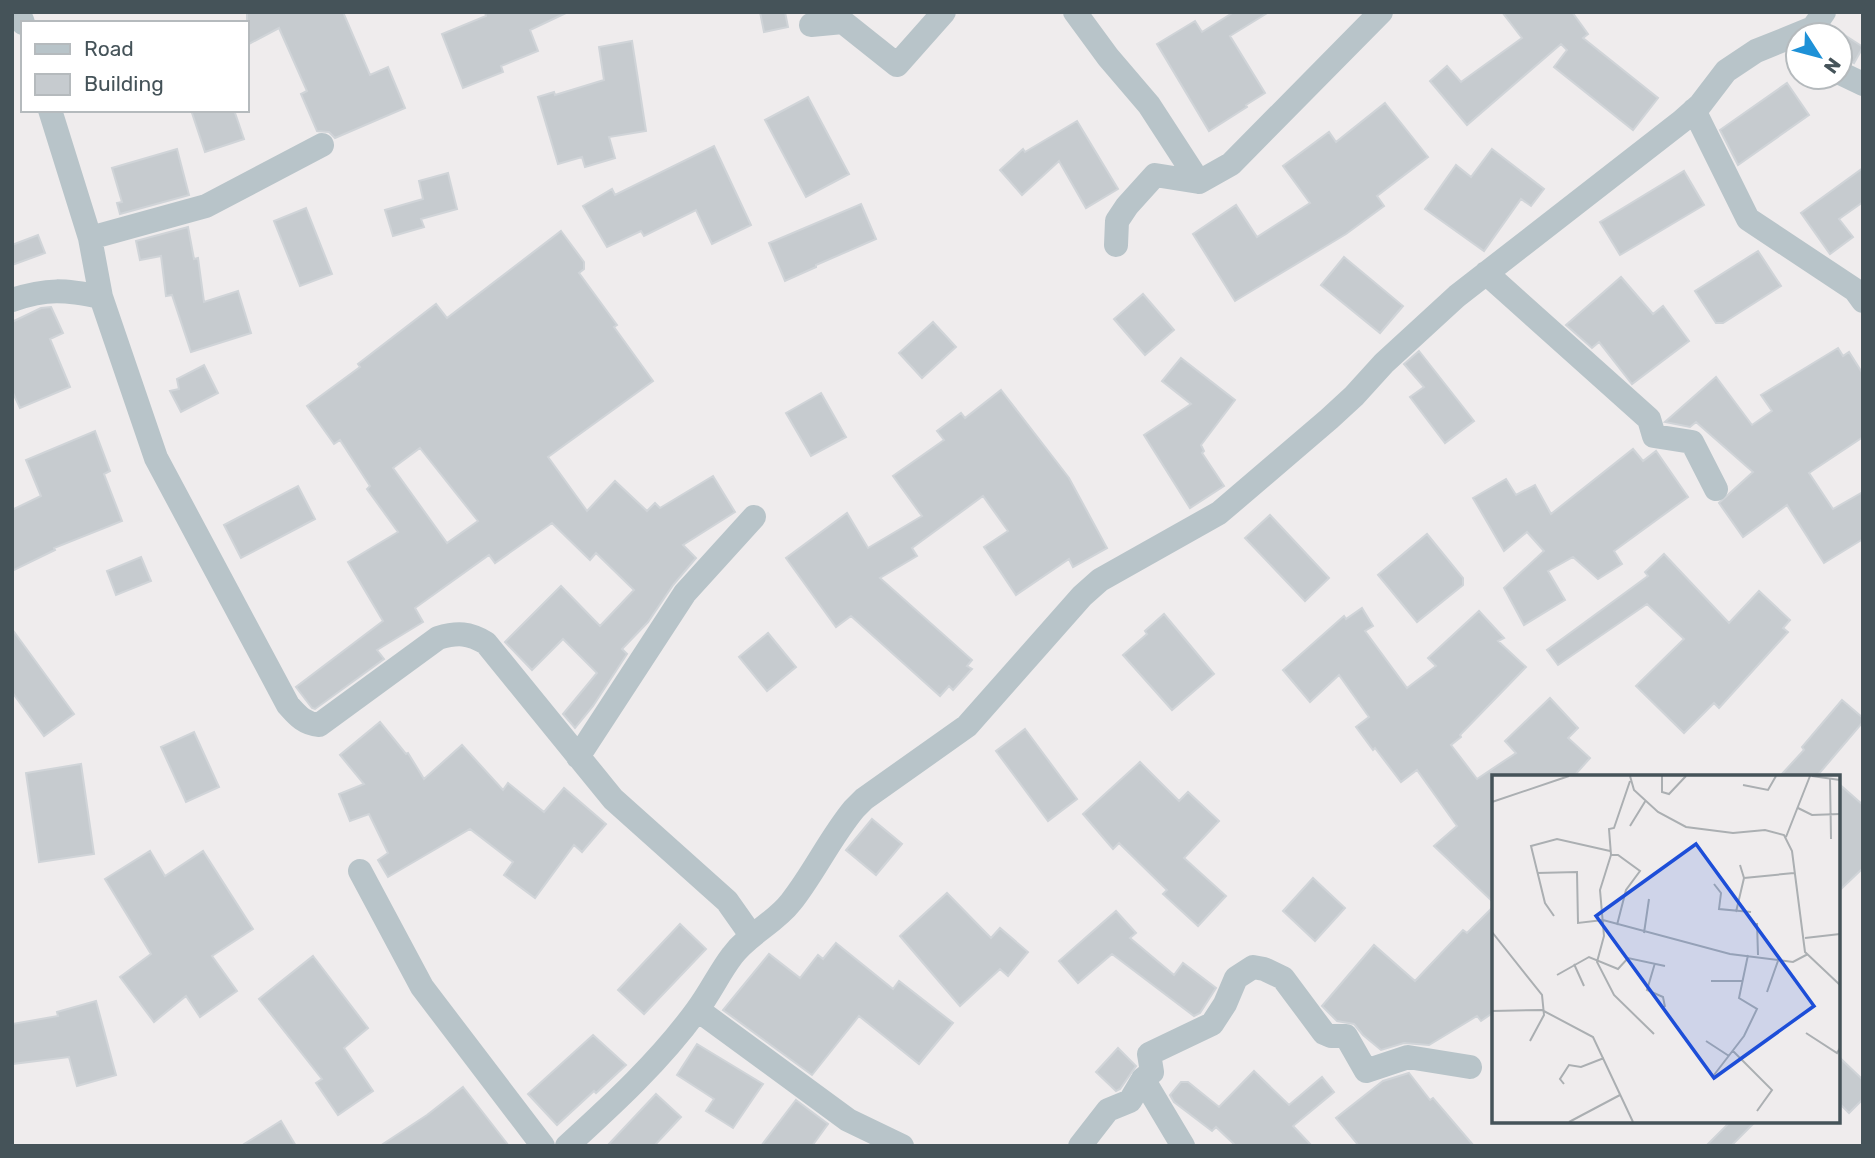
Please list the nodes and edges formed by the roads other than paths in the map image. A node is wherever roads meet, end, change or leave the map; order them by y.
1 (944, 12) edge
2 (1075, 12) edge
3 (1381, 12) edge
4 (1793, 12) edge
5 (1810, 21) edge
6 (811, 25) dead end
7 (1784, 39) edge
8 (1694, 110) junction
9 (51, 112) edge
10 (322, 145) dead end
11 (1199, 182) junction
12 (90, 238) junction
13 (1116, 245) dead end
14 (1486, 272) junction
15 (101, 297) junction
16 (12, 300) edge
17 (1863, 301) edge
18 (1716, 489) dead end
19 (754, 517) dead end
20 (578, 757) junction
21 (360, 871) dead end
22 (751, 935) junction
23 (698, 1010) junction
24 (1470, 1067) dead end
25 (1143, 1079) junction
26 (543, 1146) edge
27 (567, 1146) edge
28 (902, 1146) edge
29 (1080, 1146) edge
30 (1183, 1146) edge

1 - 6 street
2 - 11 street
3 - 11 street
4 - 5 street
7 - 8 street
8 - 14 street
8 - 17 street
9 - 12 street
10 - 12 street
11 - 13 street
12 - 15 street
14 - 18 street
14 - 22 street
15 - 16 street
15 - 20 street
19 - 20 street
20 - 22 street
21 - 26 street
22 - 23 street
23 - 27 street
23 - 28 street
24 - 25 street
25 - 29 street
25 - 30 street

